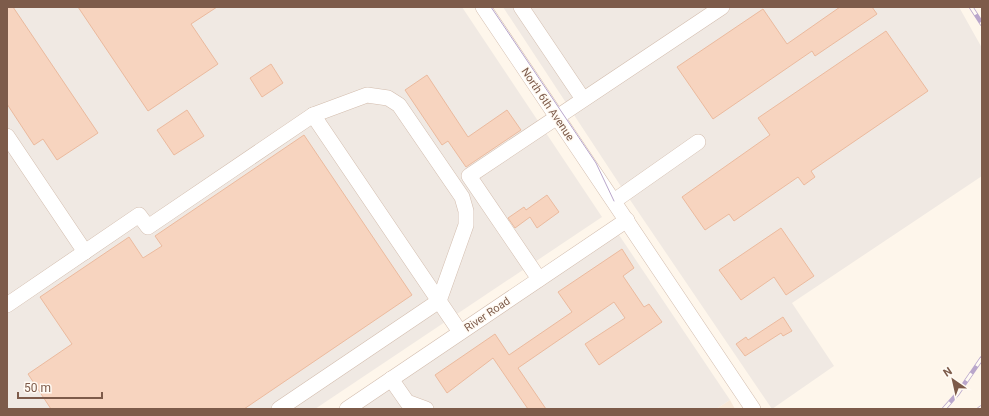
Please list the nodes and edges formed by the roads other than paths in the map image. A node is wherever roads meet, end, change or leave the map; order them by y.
1 (482, 7) edge
2 (521, 7) edge
3 (722, 7) edge
4 (583, 99) junction
5 (313, 115) junction
6 (557, 116) junction
7 (7, 136) edge
8 (698, 142) dead end
9 (614, 201) junction
10 (627, 220) junction
11 (85, 252) junction
12 (539, 279) junction
13 (439, 301) junction
14 (7, 305) edge
15 (460, 332) junction
16 (391, 379) junction
17 (415, 407) edge
18 (278, 409) edge
19 (347, 409) edge
20 (753, 409) edge

1 - 6 street, North 6th Avenue
2 - 4 street
3 - 4 street
4 - 6 street
5 - 11 street
5 - 13 street
5 - 13 street
6 - 9 street, North 6th Avenue
6 - 12 street
7 - 11 street
8 - 9 street
9 - 10 street, North 6th Avenue
10 - 12 street, River Road
10 - 20 street, North 6th Avenue
11 - 14 street
12 - 15 street, River Road
13 - 15 street
13 - 18 street
15 - 16 street, River Road
16 - 17 street
16 - 19 street, River Road

